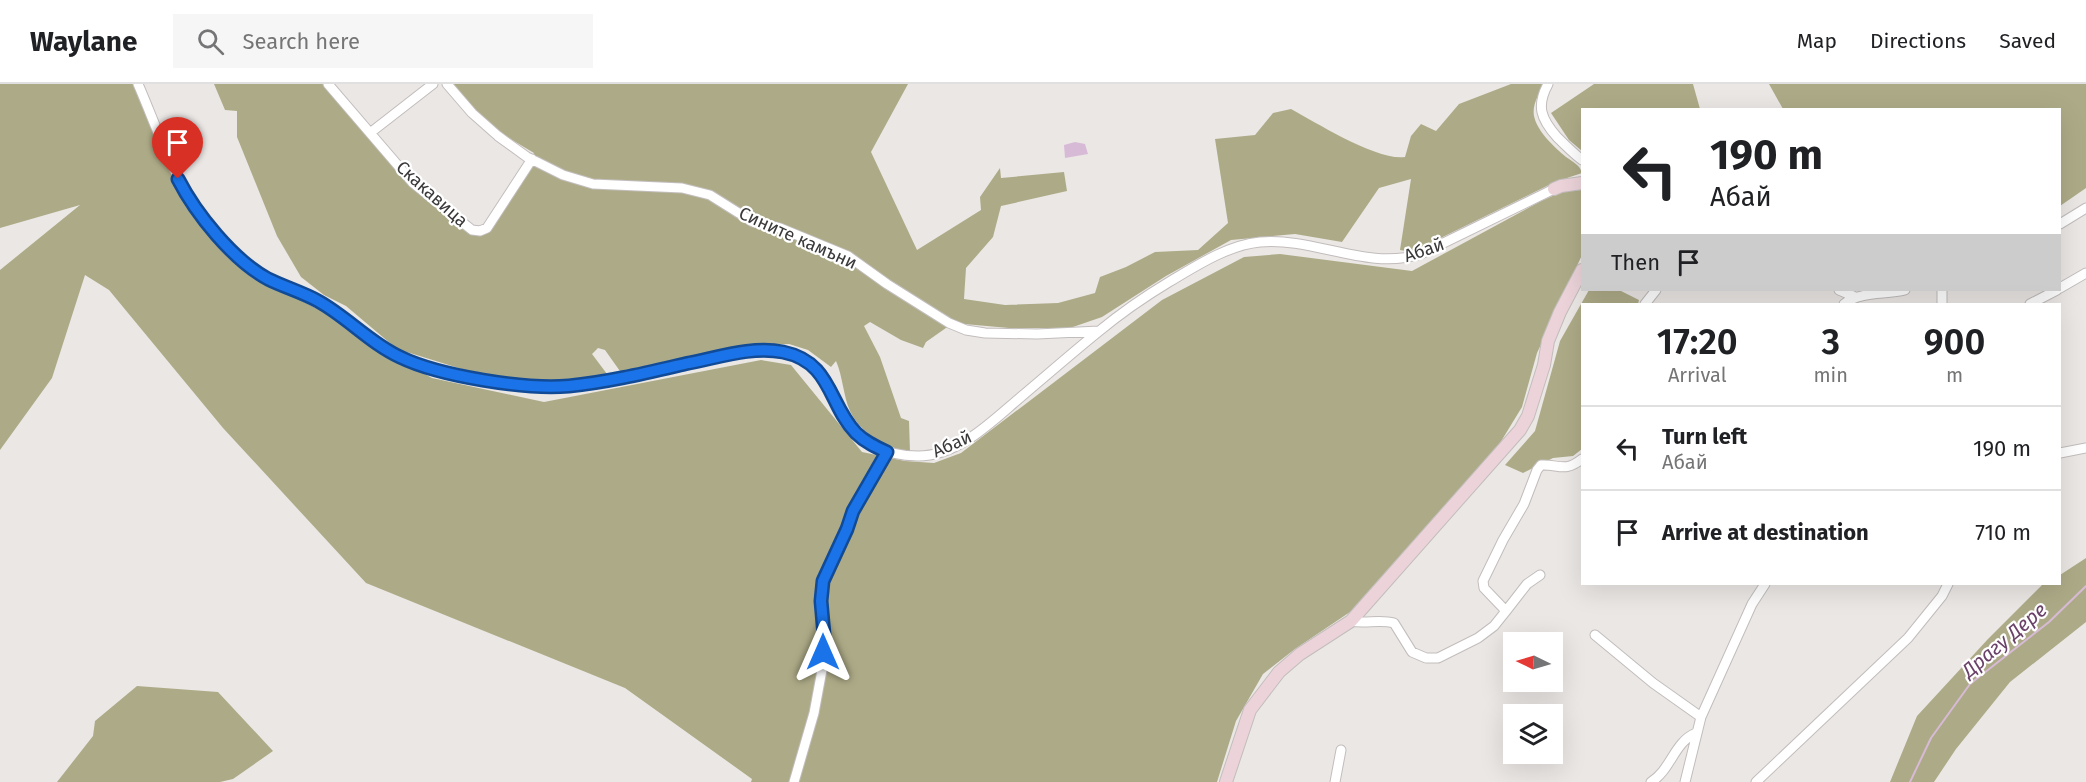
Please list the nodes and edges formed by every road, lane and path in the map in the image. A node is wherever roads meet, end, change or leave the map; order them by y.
1 (138, 84) edge
2 (328, 84) edge
3 (433, 84) edge
4 (447, 84) edge
5 (1548, 84) edge
6 (370, 133) junction
7 (532, 159) junction
8 (1581, 159) edge
9 (1581, 183) edge
10 (1554, 189) joint
11 (2086, 208) edge
12 (2061, 223) edge
13 (1581, 272) edge
14 (2086, 273) edge
15 (2061, 287) edge
16 (1655, 291) edge
17 (1841, 291) edge
18 (1901, 291) edge
19 (2054, 291) edge
20 (1853, 296) junction
21 (1646, 303) edge
22 (1845, 303) edge
23 (2032, 303) edge
24 (1099, 331) junction
25 (2086, 448) edge
26 (887, 452) junction
27 (2061, 453) edge
28 (1581, 460) edge
29 (1540, 575) dead end
30 (1764, 585) edge
31 (1948, 585) edge
32 (1506, 611) junction
33 (1351, 621) junction
34 (1595, 635) dead end
35 (1701, 717) junction
36 (1696, 733) junction
37 (1341, 750) dead end
38 (794, 782) edge
39 (1226, 782) edge
40 (1335, 782) edge
41 (1651, 782) edge
42 (1685, 782) edge
43 (1756, 782) edge

1 - 26 street, Абай
2 - 6 street, Скакавица
3 - 6 street
4 - 7 street, Сините камъни
5 - 8 street
6 - 7 street, Скакавица
7 - 24 street, Сините камъни
9 - 10 street, Абай
10 - 24 street, Абай
11 - 12 street
13 - 33 street
14 - 15 street
16 - 21 street
17 - 20 street
18 - 20 street
19 - 23 street
20 - 22 street
24 - 26 street, Абай
25 - 27 street
26 - 38 street
28 - 32 street
29 - 32 street
30 - 35 street
31 - 43 street
32 - 33 street
33 - 39 street
34 - 35 street
35 - 36 street
36 - 41 street
36 - 42 street
37 - 40 street

